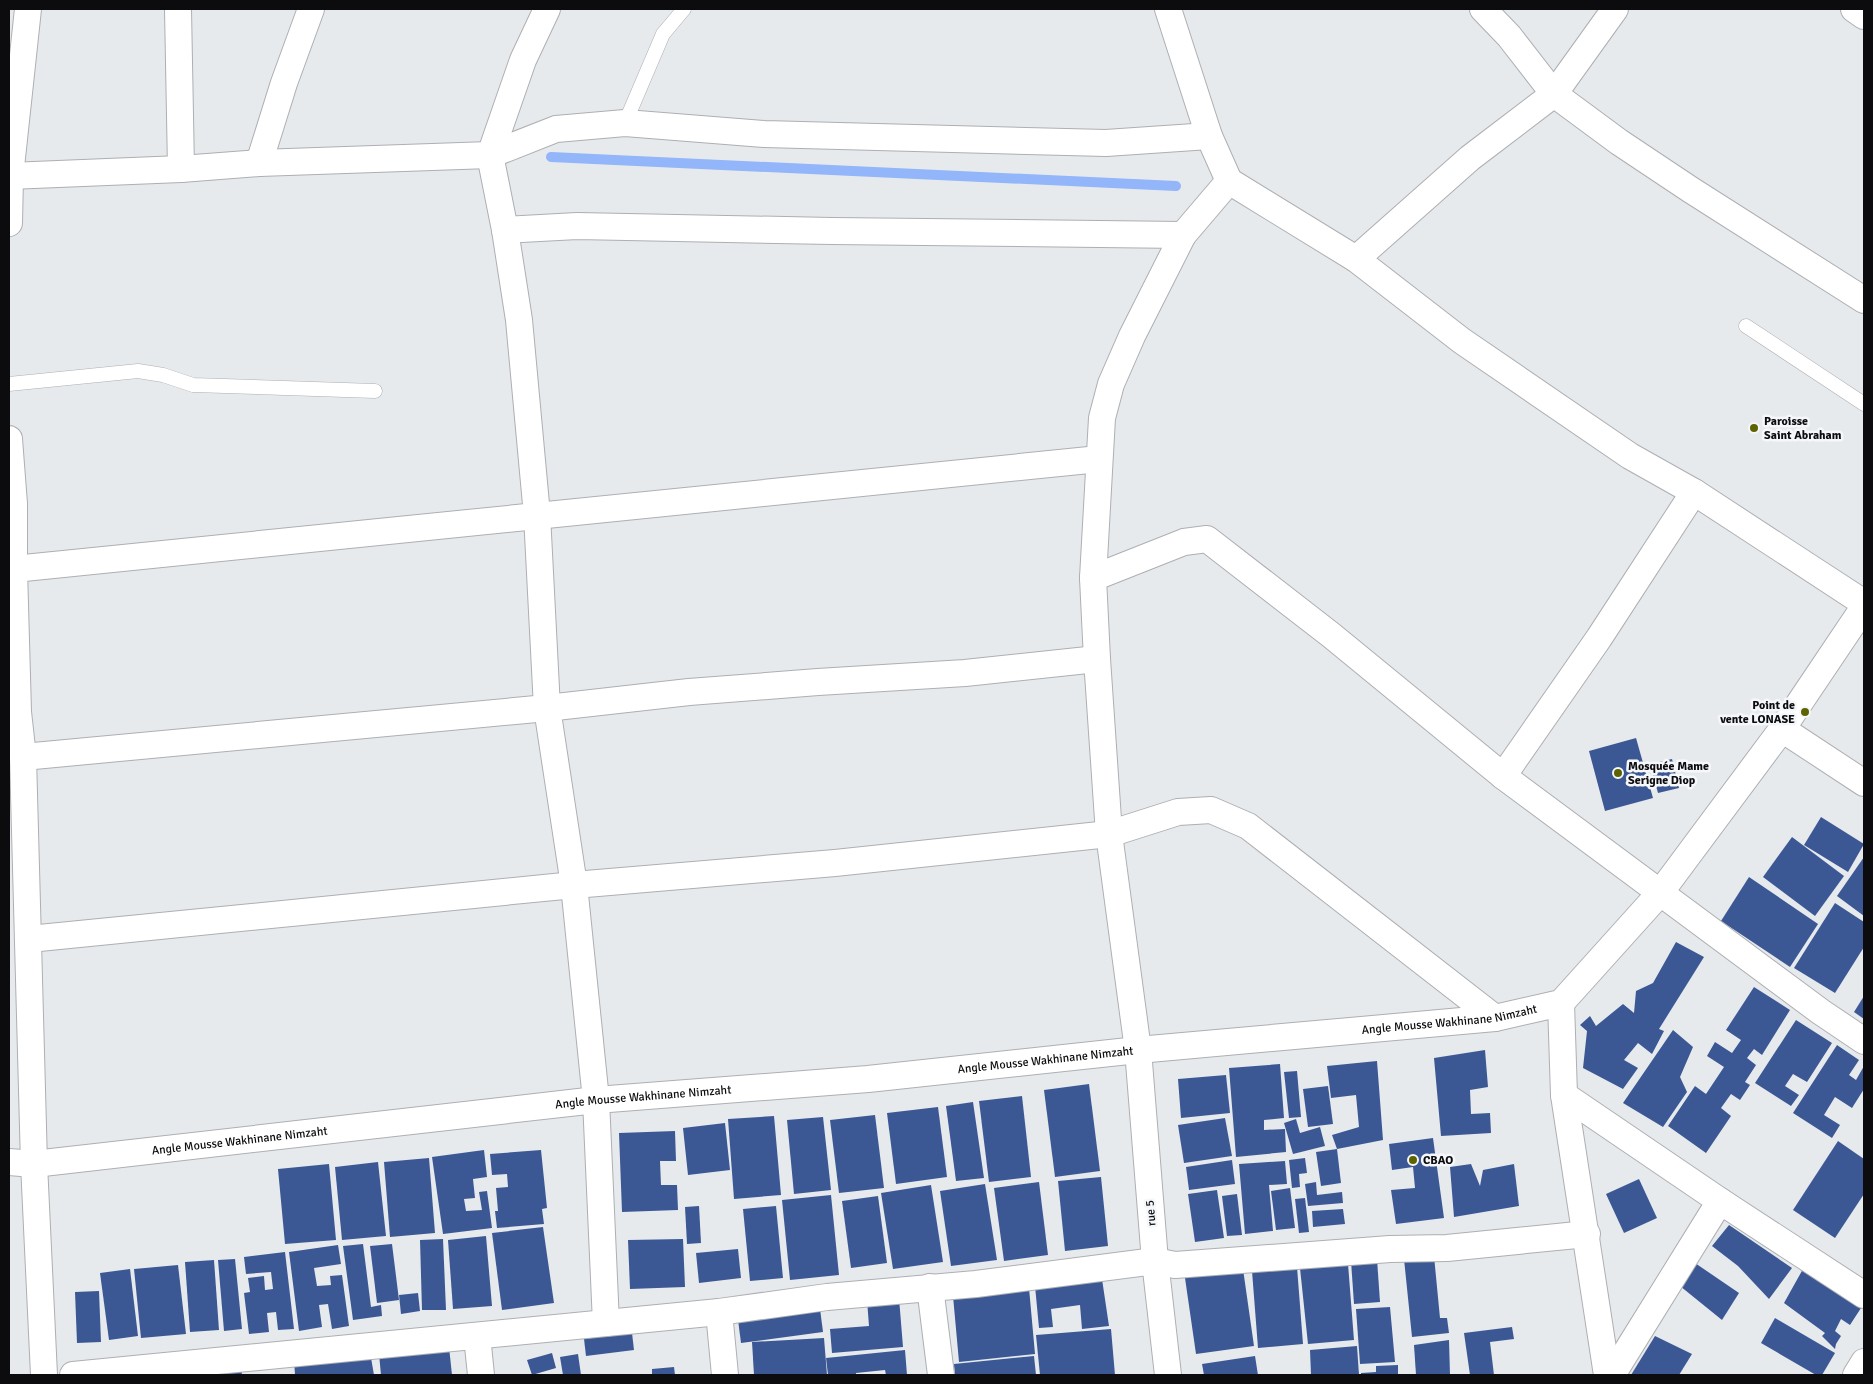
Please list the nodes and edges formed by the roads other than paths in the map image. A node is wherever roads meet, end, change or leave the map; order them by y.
1 (28, 9) edge
2 (178, 9) edge
3 (312, 9) edge
4 (547, 9) edge
5 (684, 9) edge
6 (1168, 9) edge
7 (1483, 9) edge
8 (1615, 9) edge
9 (1854, 9) edge
10 (1864, 16) edge
11 (1554, 94) junction
12 (624, 123) junction
13 (1209, 136) junction
14 (490, 155) junction
15 (259, 163) junction
16 (181, 169) junction
17 (9, 176) edge
18 (1229, 181) junction
19 (9, 223) edge
20 (505, 230) junction
21 (1183, 235) junction
22 (1356, 259) junction
23 (1864, 300) edge
24 (1746, 326) dead end
25 (9, 384) edge
26 (375, 391) dead end
27 (1864, 404) edge
28 (9, 440) edge
29 (1099, 459) junction
30 (1694, 492) junction
31 (11, 503) edge
32 (537, 515) junction
33 (14, 569) junction
34 (1093, 578) junction
35 (1864, 605) edge
36 (1097, 659) junction
37 (547, 708) junction
38 (13, 710) edge
39 (1782, 729) junction
40 (24, 757) junction
41 (1503, 776) junction
42 (1864, 782) edge
43 (1109, 834) junction
44 (574, 885) junction
45 (1660, 893) junction
46 (18, 910) edge
47 (29, 939) junction
48 (1561, 1003) junction
49 (1495, 1018) junction
50 (1864, 1041) edge
51 (1138, 1050) junction
52 (1564, 1095) junction
53 (596, 1100) junction
54 (9, 1162) edge
55 (34, 1164) junction
56 (1720, 1201) junction
57 (1586, 1234) junction
58 (1155, 1261) junction
59 (930, 1287) junction
60 (1864, 1295) edge
61 (719, 1312) junction
62 (606, 1323) junction
63 (477, 1336) junction
64 (1864, 1362) edge
65 (276, 1366) edge
66 (44, 1375) edge
67 (73, 1375) edge
68 (481, 1375) edge
69 (725, 1375) edge
70 (941, 1375) edge
71 (1168, 1375) edge
72 (1607, 1375) edge
73 (1612, 1375) edge
74 (1856, 1375) edge

1 - 17 street
2 - 16 street
3 - 15 street
4 - 14 street
5 - 12 lane
6 - 13 street
7 - 11 street
8 - 11 street
9 - 10 street
11 - 22 street
11 - 23 street
12 - 13 street
12 - 14 street
13 - 18 street
14 - 15 street
14 - 20 street
15 - 16 street
16 - 17 street
17 - 19 street
18 - 21 street, rue 5
18 - 22 street
20 - 21 street
20 - 32 street
21 - 29 street, rue 5
22 - 30 street
24 - 27 lane
25 - 26 lane
28 - 31 street
29 - 32 street
29 - 34 street, rue 5
30 - 35 street
30 - 41 street
31 - 33 street
32 - 33 street
32 - 37 street
33 - 38 street
34 - 36 street, rue 5
34 - 41 street
35 - 39 street
36 - 37 street
36 - 43 street, rue 5
37 - 40 street
37 - 44 street
38 - 40 street
39 - 42 street
39 - 45 street
40 - 46 street
41 - 45 street
43 - 44 street
43 - 49 street
43 - 51 street, rue 5
44 - 47 street
44 - 53 street
45 - 48 street
45 - 50 street
46 - 47 street
47 - 55 street
48 - 49 street, Angle Mousse Wakhinane Nimzaht
48 - 52 street
49 - 51 street, Angle Mousse Wakhinane Nimzaht
51 - 53 street, Angle Mousse Wakhinane Nimzaht
51 - 58 street, rue 5
52 - 56 street
52 - 57 street
53 - 55 street, Angle Mousse Wakhinane Nimzaht
53 - 62 street
54 - 55 street, Angle Mousse Wakhinane Nimzaht
55 - 66 street
56 - 60 street
56 - 73 street
57 - 58 street
57 - 72 street
58 - 59 street
58 - 71 street, rue 5
59 - 61 street
59 - 70 street
61 - 62 street
61 - 69 street
62 - 63 street
63 - 65 street
63 - 68 street
64 - 74 street
65 - 67 street

